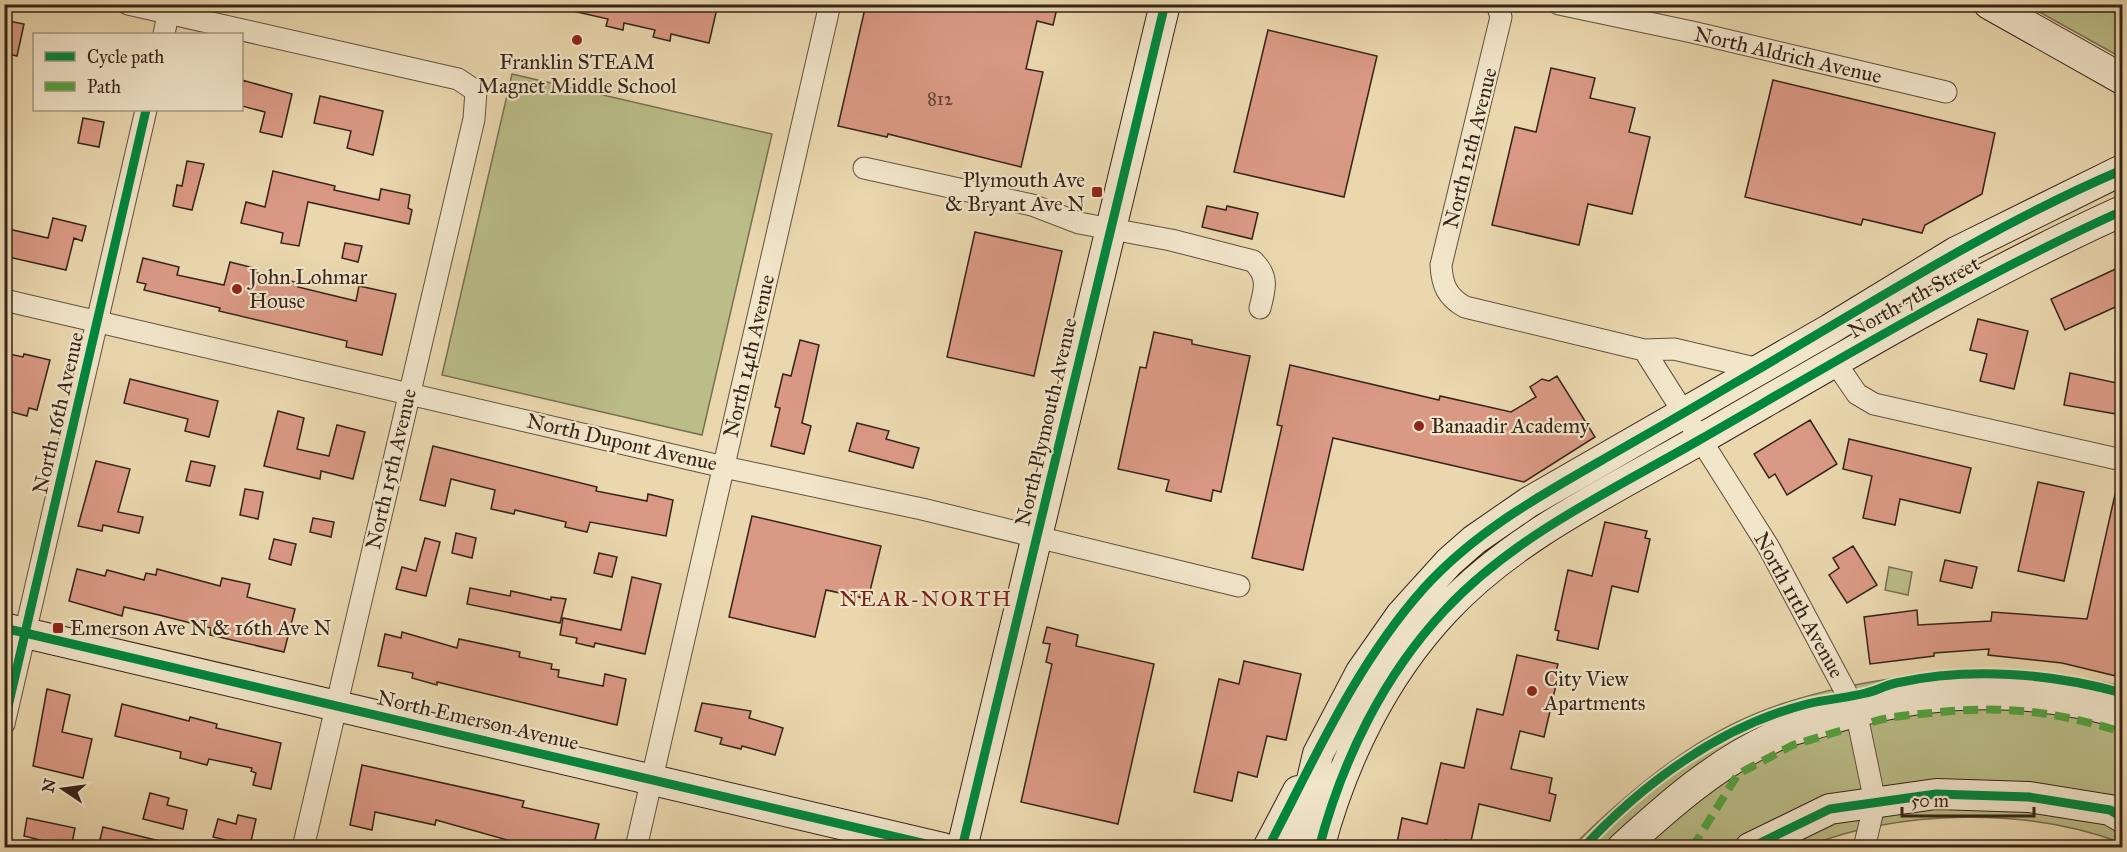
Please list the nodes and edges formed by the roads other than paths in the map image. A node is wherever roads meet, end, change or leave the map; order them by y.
1 (128, 4) edge
2 (830, 4) edge
3 (1165, 4) edge
4 (1497, 4) edge
5 (1559, 4) edge
6 (1989, 4) edge
7 (169, 9) edge
8 (164, 33) edge
9 (2117, 76) edge
10 (1946, 92) dead end
11 (2122, 101) edge
12 (146, 111) edge
13 (2122, 149) edge
14 (864, 168) dead end
15 (2115, 173) edge
16 (2122, 211) edge
17 (1109, 229) junction
18 (4, 300) edge
19 (1260, 308) dead end
20 (97, 322) junction
21 (1644, 350) junction
22 (1834, 362) junction
23 (1759, 369) junction
24 (409, 392) junction
25 (1684, 412) junction
26 (1700, 440) junction
27 (2122, 460) edge
28 (724, 467) junction
29 (1037, 539) junction
30 (1239, 586) dead end
31 (15, 631) edge
32 (336, 706) junction
33 (1856, 711) junction
34 (2122, 713) edge
35 (4, 724) edge
36 (1318, 754) junction
37 (651, 779) junction
38 (1875, 802) junction
39 (2122, 816) edge
40 (303, 848) edge
41 (636, 848) edge
42 (943, 848) edge
43 (962, 848) edge
44 (1268, 848) edge
45 (1296, 848) edge
46 (1319, 848) edge
47 (1622, 848) edge
48 (1750, 848) edge
49 (1864, 848) edge

1 - 7 street
2 - 28 street, North 14th Avenue
3 - 17 main road, North Plymouth Avenue
4 - 21 street, North 12th Avenue
5 - 10 street, North Aldrich Avenue
6 - 9 main road
7 - 8 street
7 - 24 street, North 15th Avenue
9 - 11 main road
12 - 20 street, North 16th Avenue
13 - 15 main road
14 - 17 street
15 - 23 main road, North 7th Street
16 - 22 main road, North 7th Street
17 - 19 street
17 - 29 main road, North Plymouth Avenue
18 - 20 street, North Dupont Avenue
20 - 24 street, North Dupont Avenue
20 - 31 street, North 16th Avenue
21 - 23 street
21 - 25 street, North 11th Avenue
22 - 26 main road, North 7th Street
22 - 27 street
23 - 25 main road, North 7th Street
24 - 28 street, North Dupont Avenue
24 - 32 street, North 15th Avenue
25 - 26 street, North 11th Avenue
25 - 36 main road, North 7th Street
26 - 33 street, North 11th Avenue
26 - 46 main road, North 7th Street
28 - 29 street, North Dupont Avenue
28 - 37 street, North 14th Avenue
29 - 30 street, North Dupont Avenue
29 - 43 main road, North Plymouth Avenue
31 - 32 main road, North Emerson Avenue
31 - 35 street, North 16th Avenue
32 - 37 main road, North Emerson Avenue
32 - 40 street, North 15th Avenue
33 - 34 main road
33 - 38 street, North 11th Avenue
33 - 47 main road
36 - 44 main road
36 - 45 main road, North 7th Street
37 - 41 street, North 14th Avenue
37 - 42 main road, North Emerson Avenue
38 - 39 main road
38 - 48 main road
38 - 49 street, North 11th Avenue

